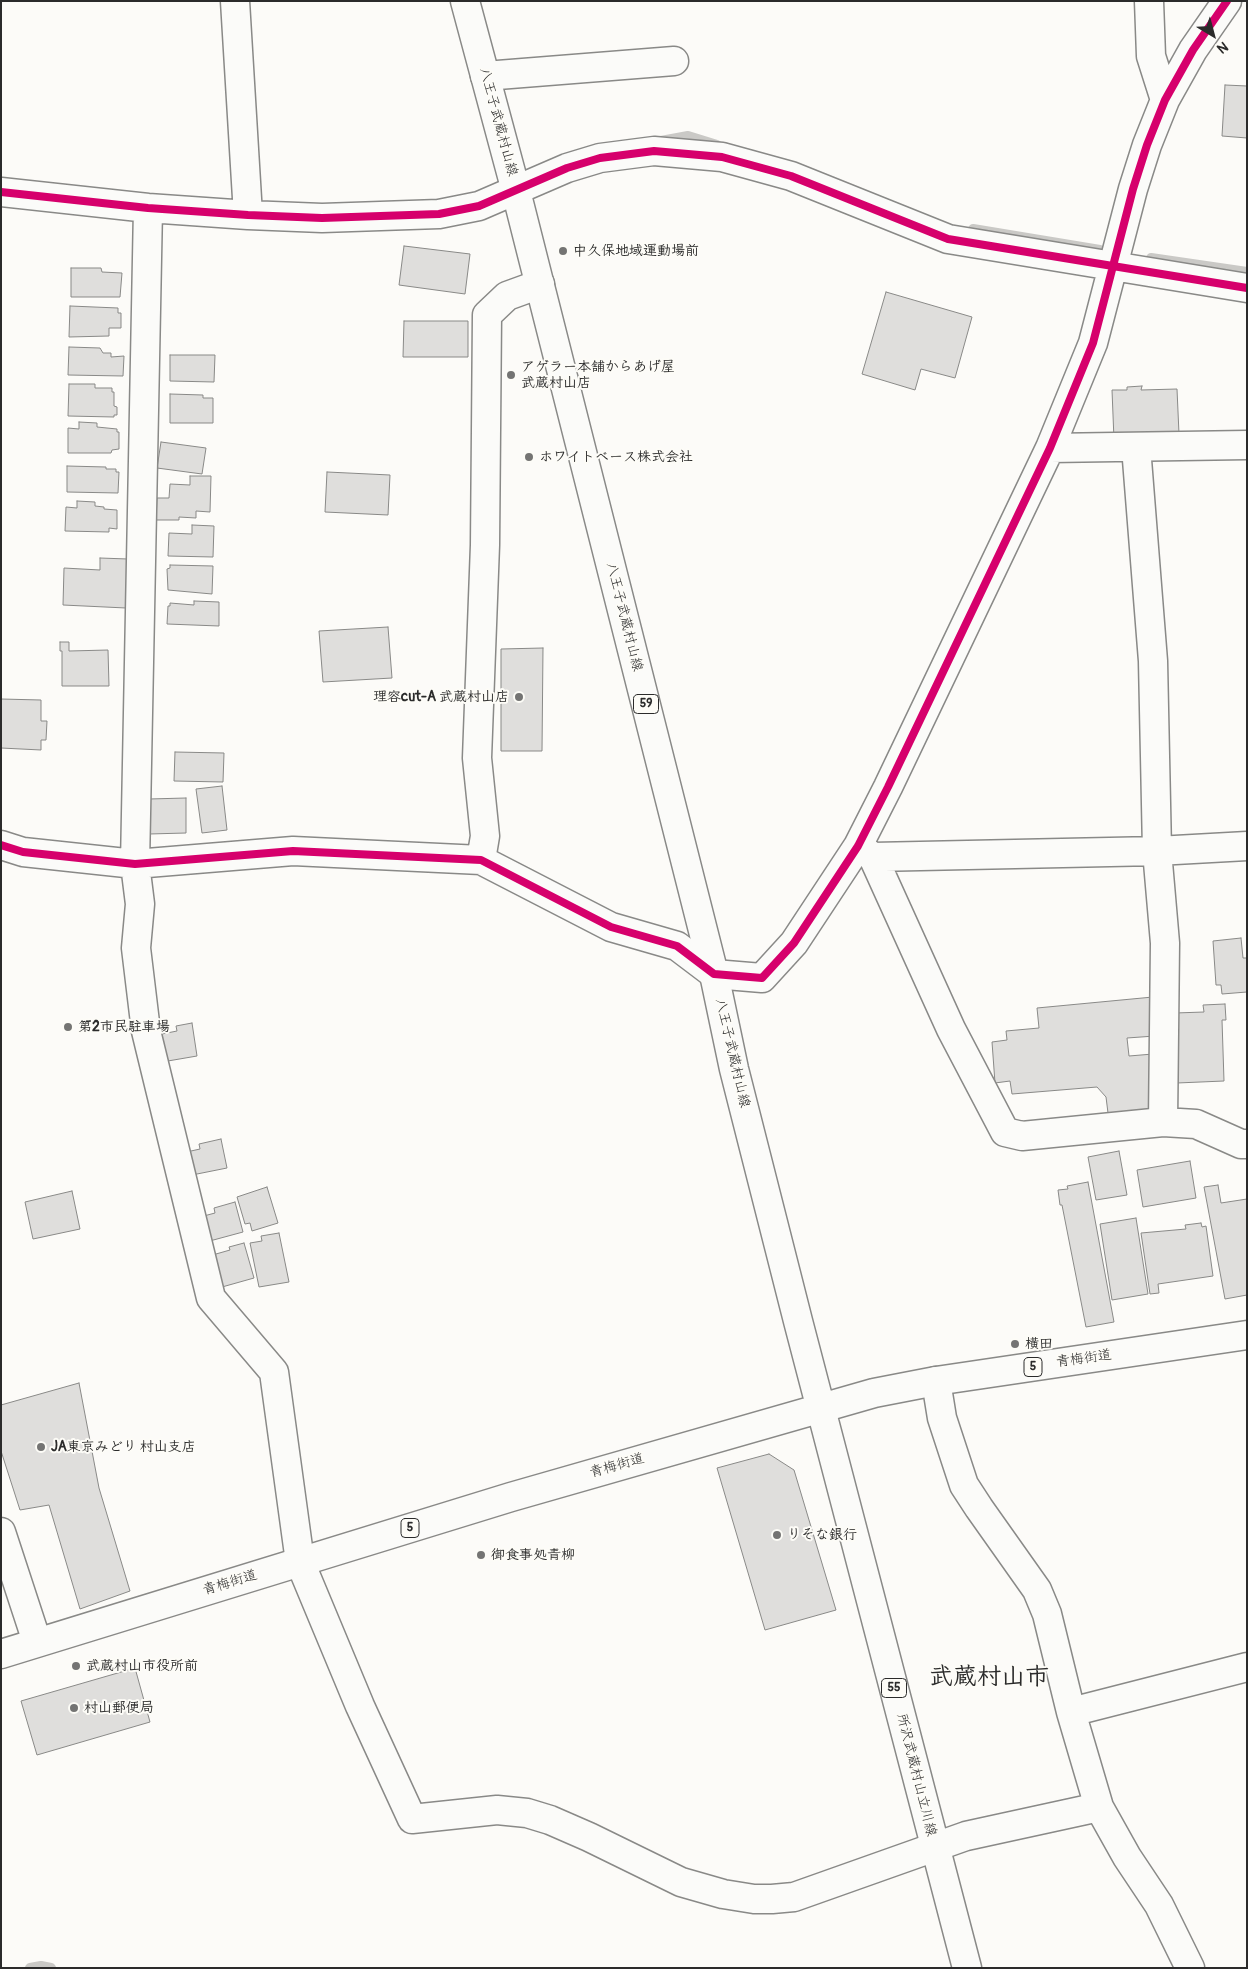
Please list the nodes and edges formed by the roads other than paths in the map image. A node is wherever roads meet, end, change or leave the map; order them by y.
1 (235, 1) edge
2 (465, 1) edge
3 (1149, 1) edge
4 (1227, 1) edge
5 (674, 61) dead end
6 (485, 76) junction
7 (1165, 100) junction
8 (1, 192) edge
9 (516, 192) junction
10 (148, 208) junction
11 (248, 215) junction
12 (1113, 266) junction
13 (540, 284) junction
14 (1247, 288) edge
15 (1247, 445) edge
16 (1136, 446) junction
17 (1050, 448) junction
18 (1, 845) edge
19 (1247, 846) edge
20 (1157, 851) junction
21 (865, 852) junction
22 (482, 860) junction
23 (136, 864) junction
24 (714, 974) junction
25 (1163, 1122) junction
26 (1247, 1144) edge
27 (1247, 1335) edge
28 (936, 1381) junction
29 (820, 1408) junction
30 (1, 1532) edge
31 (300, 1562) junction
32 (37, 1642) junction
33 (1, 1654) edge
34 (1247, 1667) edge
35 (1071, 1712) junction
36 (1099, 1807) junction
37 (934, 1847) junction
38 (967, 1968) edge
39 (1190, 1968) edge

1 - 11 street
2 - 6 street, 八王子武蔵村山線 / 59
3 - 7 street
4 - 7 street
5 - 6 street
6 - 9 street, 八王子武蔵村山線 / 59
7 - 12 street
8 - 10 street
9 - 11 street
9 - 12 street
9 - 13 street, 八王子武蔵村山線 / 59
10 - 11 street
10 - 23 street
12 - 14 street
12 - 17 street
13 - 22 street
13 - 24 street, 八王子武蔵村山線 / 59
15 - 16 street
16 - 17 street
16 - 20 street
17 - 21 street
18 - 23 street
19 - 20 street
20 - 21 street
20 - 25 street
21 - 24 street
21 - 25 street
22 - 23 street
22 - 24 street
23 - 31 street
24 - 29 street, 八王子武蔵村山線 / 59
25 - 26 street
27 - 28 street, 青梅街道 / 5
28 - 29 street, 青梅街道 / 5
28 - 35 street
29 - 31 street, 青梅街道 / 5
29 - 37 street, 所沢武蔵村山立川線 / 55
30 - 32 street
31 - 32 street, 青梅街道 / 5
31 - 37 street
32 - 33 street, 青梅街道 / 5
34 - 35 street
35 - 36 street
36 - 37 street
36 - 39 street
37 - 38 street, 所沢武蔵村山立川線 / 55

